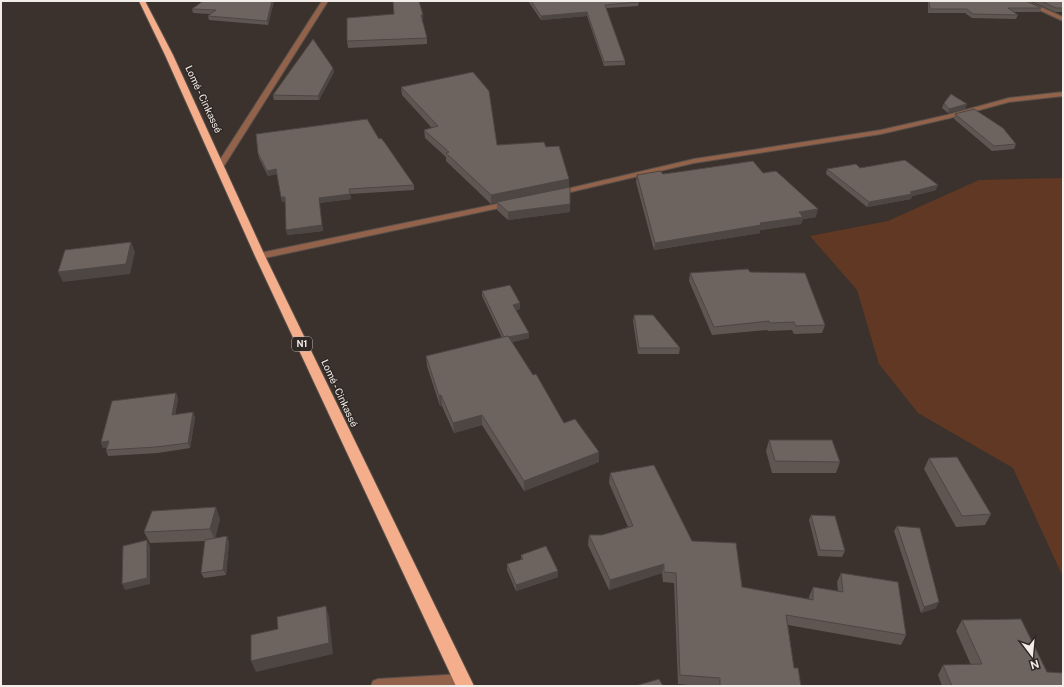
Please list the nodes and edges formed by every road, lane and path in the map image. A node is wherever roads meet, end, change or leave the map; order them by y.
1 (142, 1) edge
2 (326, 1) edge
3 (1023, 1) edge
4 (1063, 19) edge
5 (1063, 94) edge
6 (220, 166) junction
7 (553, 194) edge
8 (522, 200) edge
9 (260, 256) junction
10 (464, 684) edge
11 (378, 686) edge

1 - 6 highway, Lomé - Cinkassé / N1
2 - 6 street
3 - 4 street
5 - 7 street
6 - 9 highway, Lomé - Cinkassé / N1
8 - 9 street
9 - 10 highway, Lomé - Cinkassé / N1
10 - 11 street

